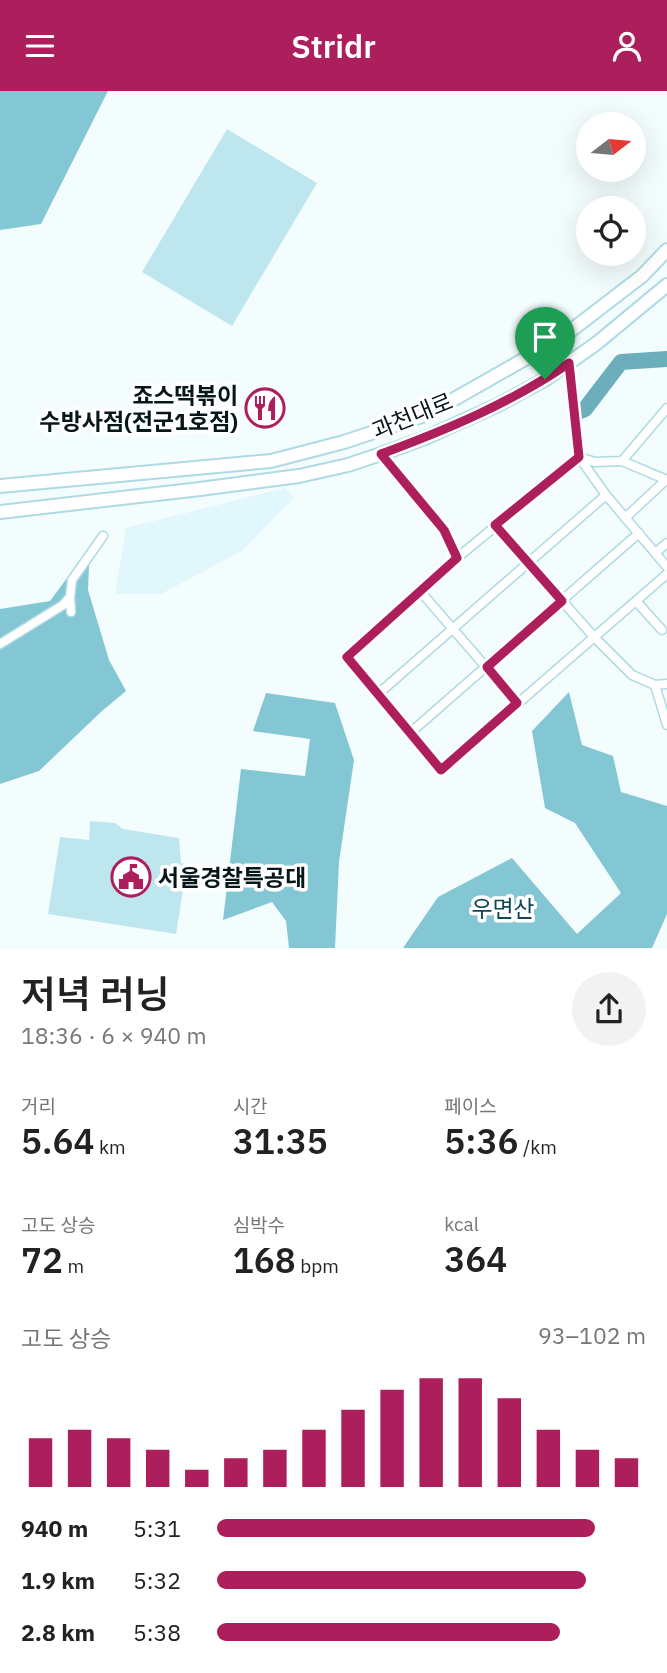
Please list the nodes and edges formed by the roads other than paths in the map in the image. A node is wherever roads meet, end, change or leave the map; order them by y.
1 (667, 250) edge
2 (667, 285) edge
3 (560, 339) junction
4 (569, 363) junction
5 (667, 408) edge
6 (381, 454) junction
7 (579, 457) junction
8 (622, 461) junction
9 (113, 476) junction
10 (666, 480) edge
11 (0, 487) edge
12 (606, 495) junction
13 (115, 499) junction
14 (0, 512) edge
15 (625, 518) junction
16 (495, 525) junction
17 (639, 533) junction
18 (103, 536) dead end
19 (667, 543) edge
20 (655, 554) junction
21 (457, 558) junction
22 (528, 563) junction
23 (667, 567) edge
24 (667, 574) edge
25 (420, 591) junction
26 (70, 597) junction
27 (562, 601) junction
28 (636, 601) junction
29 (71, 612) dead end
30 (453, 629) junction
31 (662, 630) dead end
32 (594, 637) junction
33 (0, 643) edge
34 (487, 667) junction
35 (667, 684) edge
36 (655, 685) junction
37 (378, 695) junction
38 (517, 703) junction
39 (667, 725) edge
40 (411, 733) junction

1 - 3 main road, 과천대로
2 - 4 main road, 과천대로
3 - 4 main road
3 - 9 main road, 과천대로
4 - 6 main road, 과천대로
4 - 7 street
5 - 8 street
6 - 13 main road, 과천대로
6 - 21 street, 과천대로
7 - 8 street
7 - 12 street
7 - 16 street
8 - 10 street
9 - 11 main road, 과천대로
9 - 13 main road
10 - 15 street
12 - 15 street
12 - 22 street
13 - 14 main road, 과천대로
15 - 17 street
16 - 21 street
16 - 22 street
17 - 20 street
17 - 27 street
18 - 26 street
19 - 20 street
20 - 23 street
21 - 25 street
22 - 27 street
22 - 30 street
24 - 28 street
25 - 30 street
25 - 37 street
26 - 29 street
26 - 33 street
27 - 32 street
27 - 34 street
28 - 31 street
28 - 32 street
30 - 34 street
30 - 37 street
32 - 36 street
32 - 38 street
34 - 38 street
34 - 40 street
35 - 36 street
36 - 39 street
37 - 40 street
38 - 40 street

